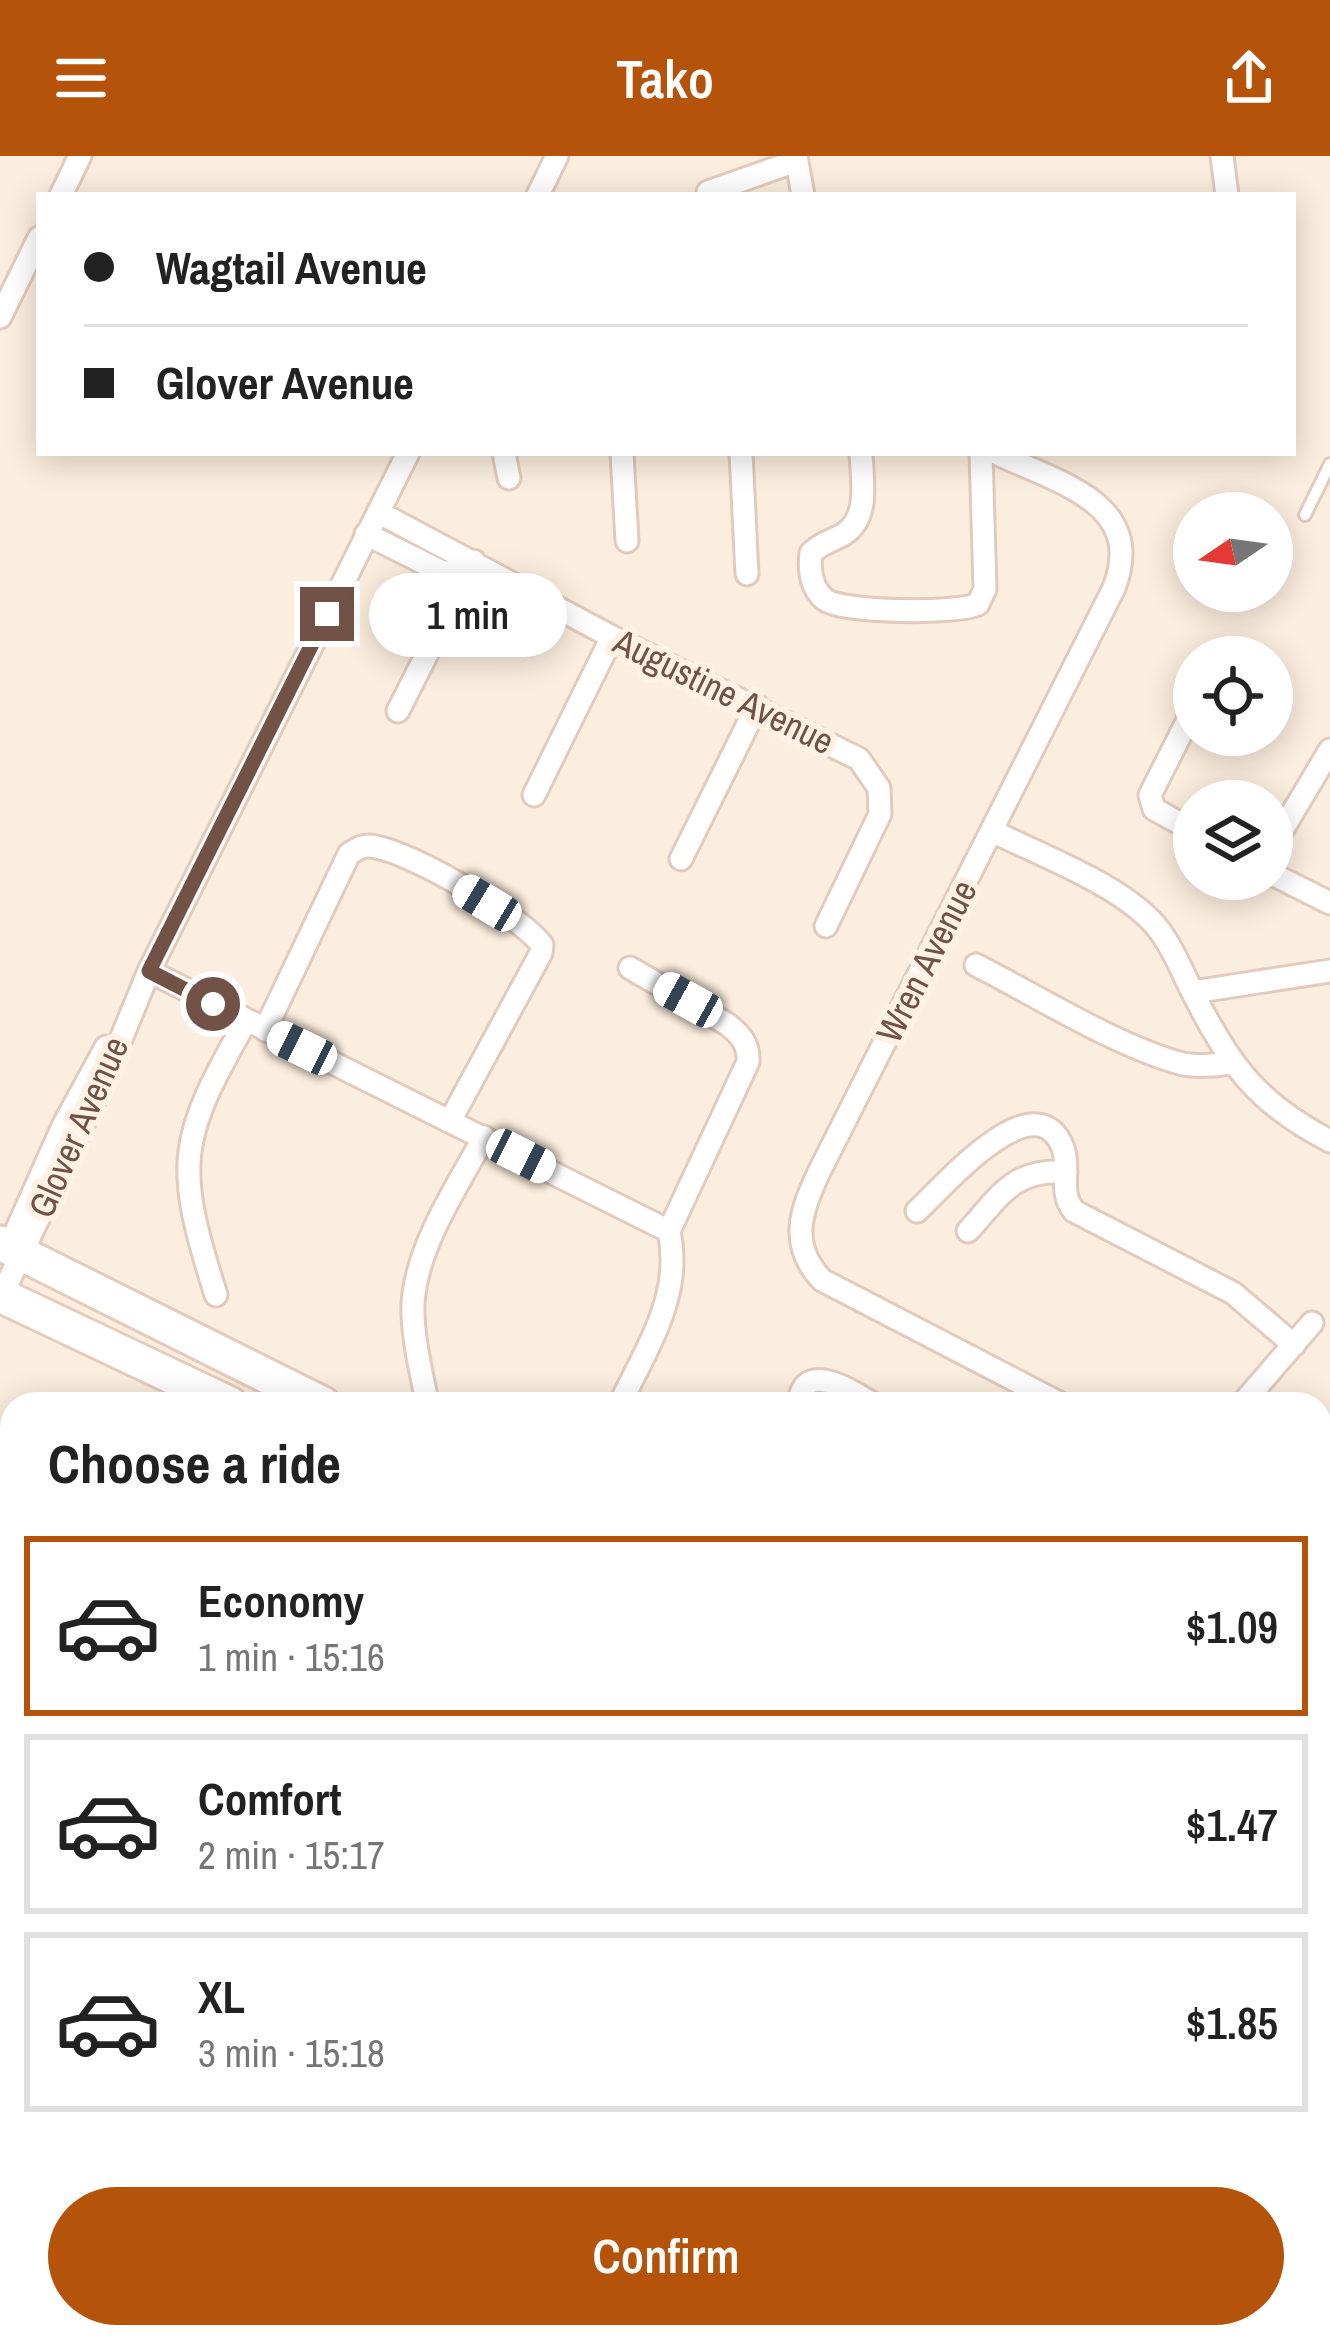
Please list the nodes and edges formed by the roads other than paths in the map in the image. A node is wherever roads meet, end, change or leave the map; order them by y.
1 (80, 156) edge
2 (557, 156) edge
3 (1222, 156) edge
4 (796, 158) edge
5 (62, 192) edge
6 (539, 192) edge
7 (708, 192) dead end
8 (802, 192) edge
9 (1227, 192) edge
10 (36, 244) edge
11 (0, 316) edge
12 (406, 456) edge
13 (505, 456) edge
14 (622, 456) edge
15 (741, 456) edge
16 (861, 456) edge
17 (981, 456) edge
18 (1003, 456) edge
19 (1330, 464) edge
20 (509, 478) dead end
21 (378, 512) junction
22 (1305, 515) dead end
23 (366, 535) junction
24 (627, 541) dead end
25 (476, 569) junction
26 (747, 574) dead end
27 (612, 637) junction
28 (758, 706) junction
29 (398, 711) dead end
30 (1173, 749) edge
31 (1330, 750) edge
32 (534, 795) dead end
33 (1293, 812) edge
34 (1173, 819) edge
35 (992, 831) junction
36 (681, 859) dead end
37 (1293, 885) edge
38 (1330, 904) edge
39 (826, 926) dead end
40 (976, 964) dead end
41 (630, 968) dead end
42 (149, 971) junction
43 (1330, 971) edge
44 (1192, 992) junction
45 (255, 1025) junction
46 (1230, 1063) junction
47 (450, 1120) junction
48 (484, 1137) junction
49 (1330, 1141) edge
50 (1066, 1172) junction
51 (917, 1211) dead end
52 (669, 1231) junction
53 (968, 1231) dead end
54 (5, 1272) edge
55 (216, 1295) dead end
56 (1312, 1323) dead end
57 (1294, 1345) junction
58 (210, 1392) edge
59 (294, 1392) edge
60 (425, 1392) edge
61 (626, 1392) edge
62 (803, 1392) edge
63 (850, 1392) edge
64 (1038, 1392) edge
65 (1253, 1392) edge

1 - 5 street
2 - 6 street
3 - 9 street
4 - 7 street
4 - 8 street
10 - 11 street
12 - 21 street, Glover Avenue
13 - 20 street
14 - 24 street
15 - 26 street
16 - 17 street
18 - 35 street, Wren Avenue
19 - 22 lane
21 - 23 street, Glover Avenue
21 - 25 street, Augustine Avenue
23 - 25 street, Augustine Avenue
23 - 42 street, Glover Avenue
25 - 27 street, Augustine Avenue
25 - 29 street
27 - 28 street, Augustine Avenue
27 - 32 street
28 - 36 street
28 - 39 street, Augustine Avenue
30 - 34 street
31 - 33 street
35 - 44 street
35 - 64 street, Wren Avenue
37 - 38 street
40 - 46 street
41 - 52 street
42 - 45 street
42 - 54 street, Glover Avenue
43 - 44 street
44 - 46 street
45 - 47 street
45 - 47 street
45 - 55 street
46 - 49 street
47 - 48 street
48 - 52 street
48 - 60 street
50 - 51 street
50 - 53 street
50 - 57 street
52 - 61 street
54 - 58 main road
54 - 59 main road
56 - 57 street
57 - 65 street
62 - 63 street

